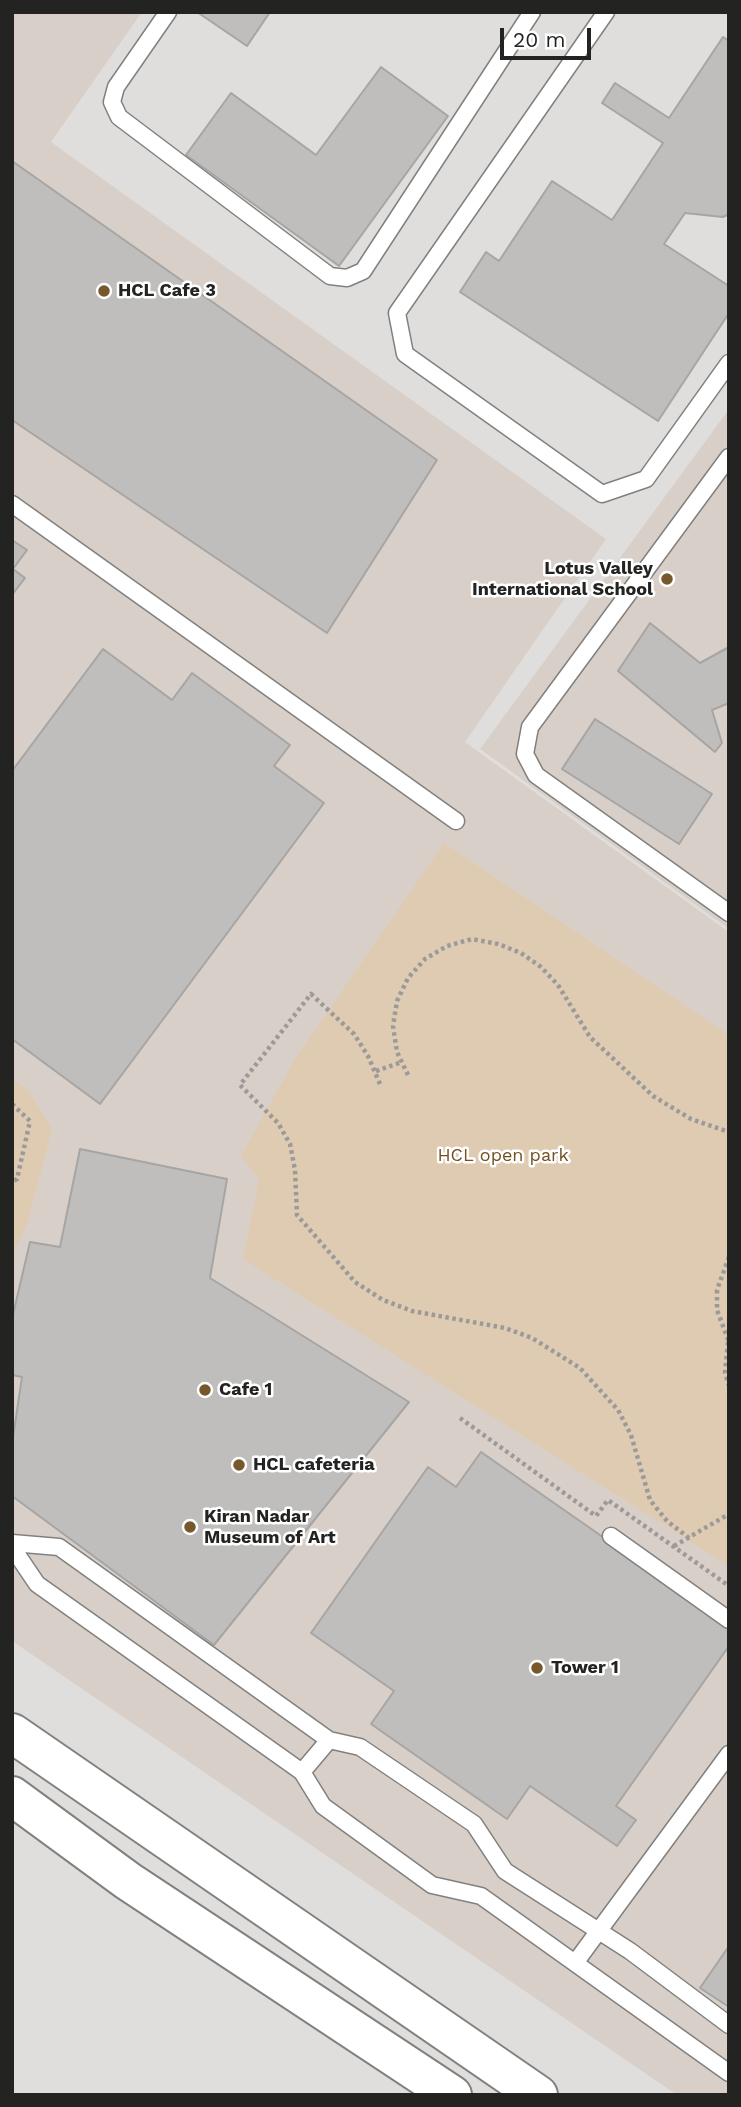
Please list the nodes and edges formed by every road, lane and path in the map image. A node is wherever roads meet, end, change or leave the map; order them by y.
1 (169, 12) edge
2 (532, 12) edge
3 (606, 12) edge
4 (729, 363) edge
5 (729, 457) edge
6 (12, 503) edge
7 (456, 821) dead end
8 (729, 913) edge
9 (402, 1062) junction
10 (376, 1071) junction
11 (408, 1075) dead end
12 (380, 1084) dead end
13 (12, 1104) edge
14 (729, 1132) edge
15 (12, 1182) edge
16 (729, 1257) edge
17 (728, 1341) edge
18 (729, 1386) edge
19 (460, 1418) dead end
20 (729, 1514) edge
21 (611, 1536) dead end
22 (689, 1538) junction
23 (12, 1545) edge
24 (674, 1546) junction
25 (729, 1586) edge
26 (729, 1620) edge
27 (12, 1733) edge
28 (329, 1740) junction
29 (729, 1754) edge
30 (302, 1772) junction
31 (12, 1796) edge
32 (600, 1932) junction
33 (575, 1964) junction
34 (729, 2025) edge
35 (729, 2073) edge
36 (452, 2095) edge
37 (538, 2095) edge

1 - 2 lane
3 - 4 lane
5 - 8 lane
6 - 7 lane
9 - 10 path
9 - 11 path
9 - 14 path
10 - 12 path
10 - 22 path
13 - 15 path
16 - 17 path
17 - 18 path
19 - 24 path
20 - 22 path
21 - 26 lane
22 - 24 path
23 - 28 lane
23 - 30 lane
24 - 25 path
27 - 37 street
28 - 30 lane
28 - 32 lane
29 - 32 lane
30 - 33 lane
31 - 36 street
32 - 33 lane
32 - 34 lane
33 - 35 lane

